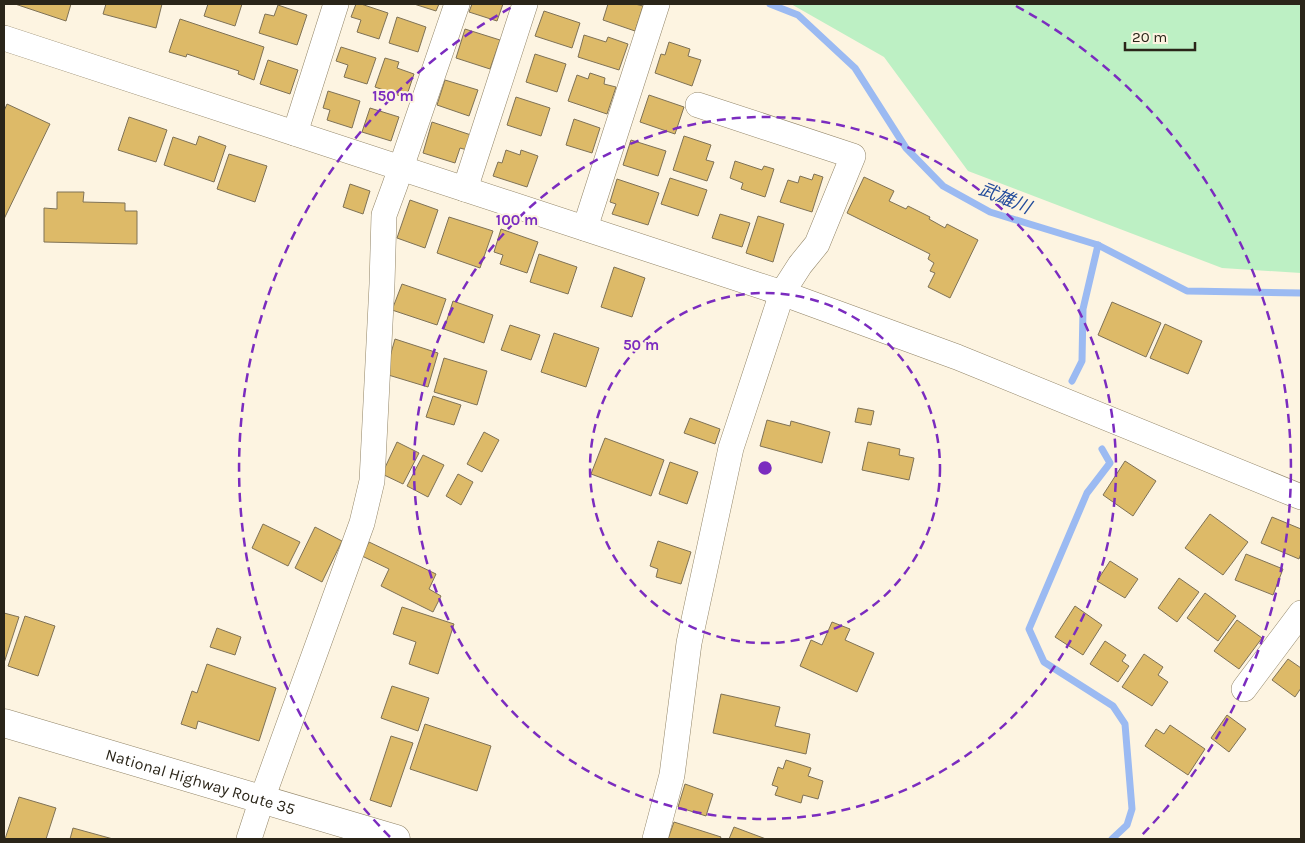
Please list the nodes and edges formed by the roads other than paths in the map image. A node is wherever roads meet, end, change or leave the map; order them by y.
1 (336, 4) edge
2 (457, 4) edge
3 (525, 4) edge
4 (657, 4) edge
5 (4, 38) edge
6 (698, 105) dead end
7 (295, 133) junction
8 (401, 168) junction
9 (465, 189) junction
10 (585, 228) junction
11 (782, 293) junction
12 (1301, 497) edge
13 (1301, 613) edge
14 (1244, 689) dead end
15 (4, 723) edge
16 (262, 799) junction
17 (249, 839) edge
18 (396, 839) edge
19 (655, 839) edge

1 - 7 street
2 - 8 street
3 - 9 street
4 - 10 street
5 - 7 street
6 - 11 street
7 - 8 street
8 - 9 street
8 - 16 street
9 - 10 street
10 - 11 street
11 - 12 street
11 - 19 street
13 - 14 street
15 - 16 highway, National Highway Route 35
16 - 17 street
16 - 18 highway, National Highway Route 35

